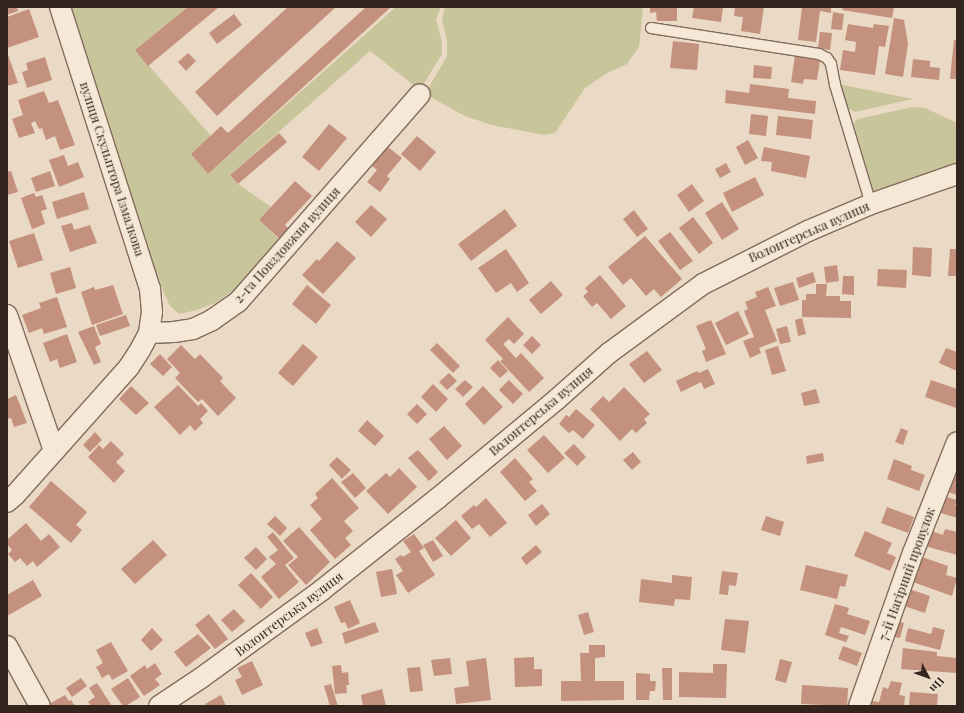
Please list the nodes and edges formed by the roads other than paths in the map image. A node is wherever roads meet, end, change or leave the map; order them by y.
1 (60, 7) edge
2 (651, 28) dead end
3 (420, 94) dead end
4 (957, 174) edge
5 (871, 204) junction
6 (7, 315) edge
7 (149, 333) junction
8 (957, 442) edge
9 (54, 451) junction
10 (7, 502) edge
11 (7, 646) edge
12 (40, 706) edge
13 (159, 706) edge
14 (858, 706) edge

1 - 7 street, вулиця Скульптора Ізмалкова
2 - 5 lane
3 - 7 street, 2-га Повздовжня вулиця
4 - 5 street, Волонтерська вулиця
5 - 13 street, Волонтерська вулиця
6 - 9 street
7 - 9 street
8 - 14 street, 7-й Нагірний провулок
9 - 10 street
11 - 12 street

